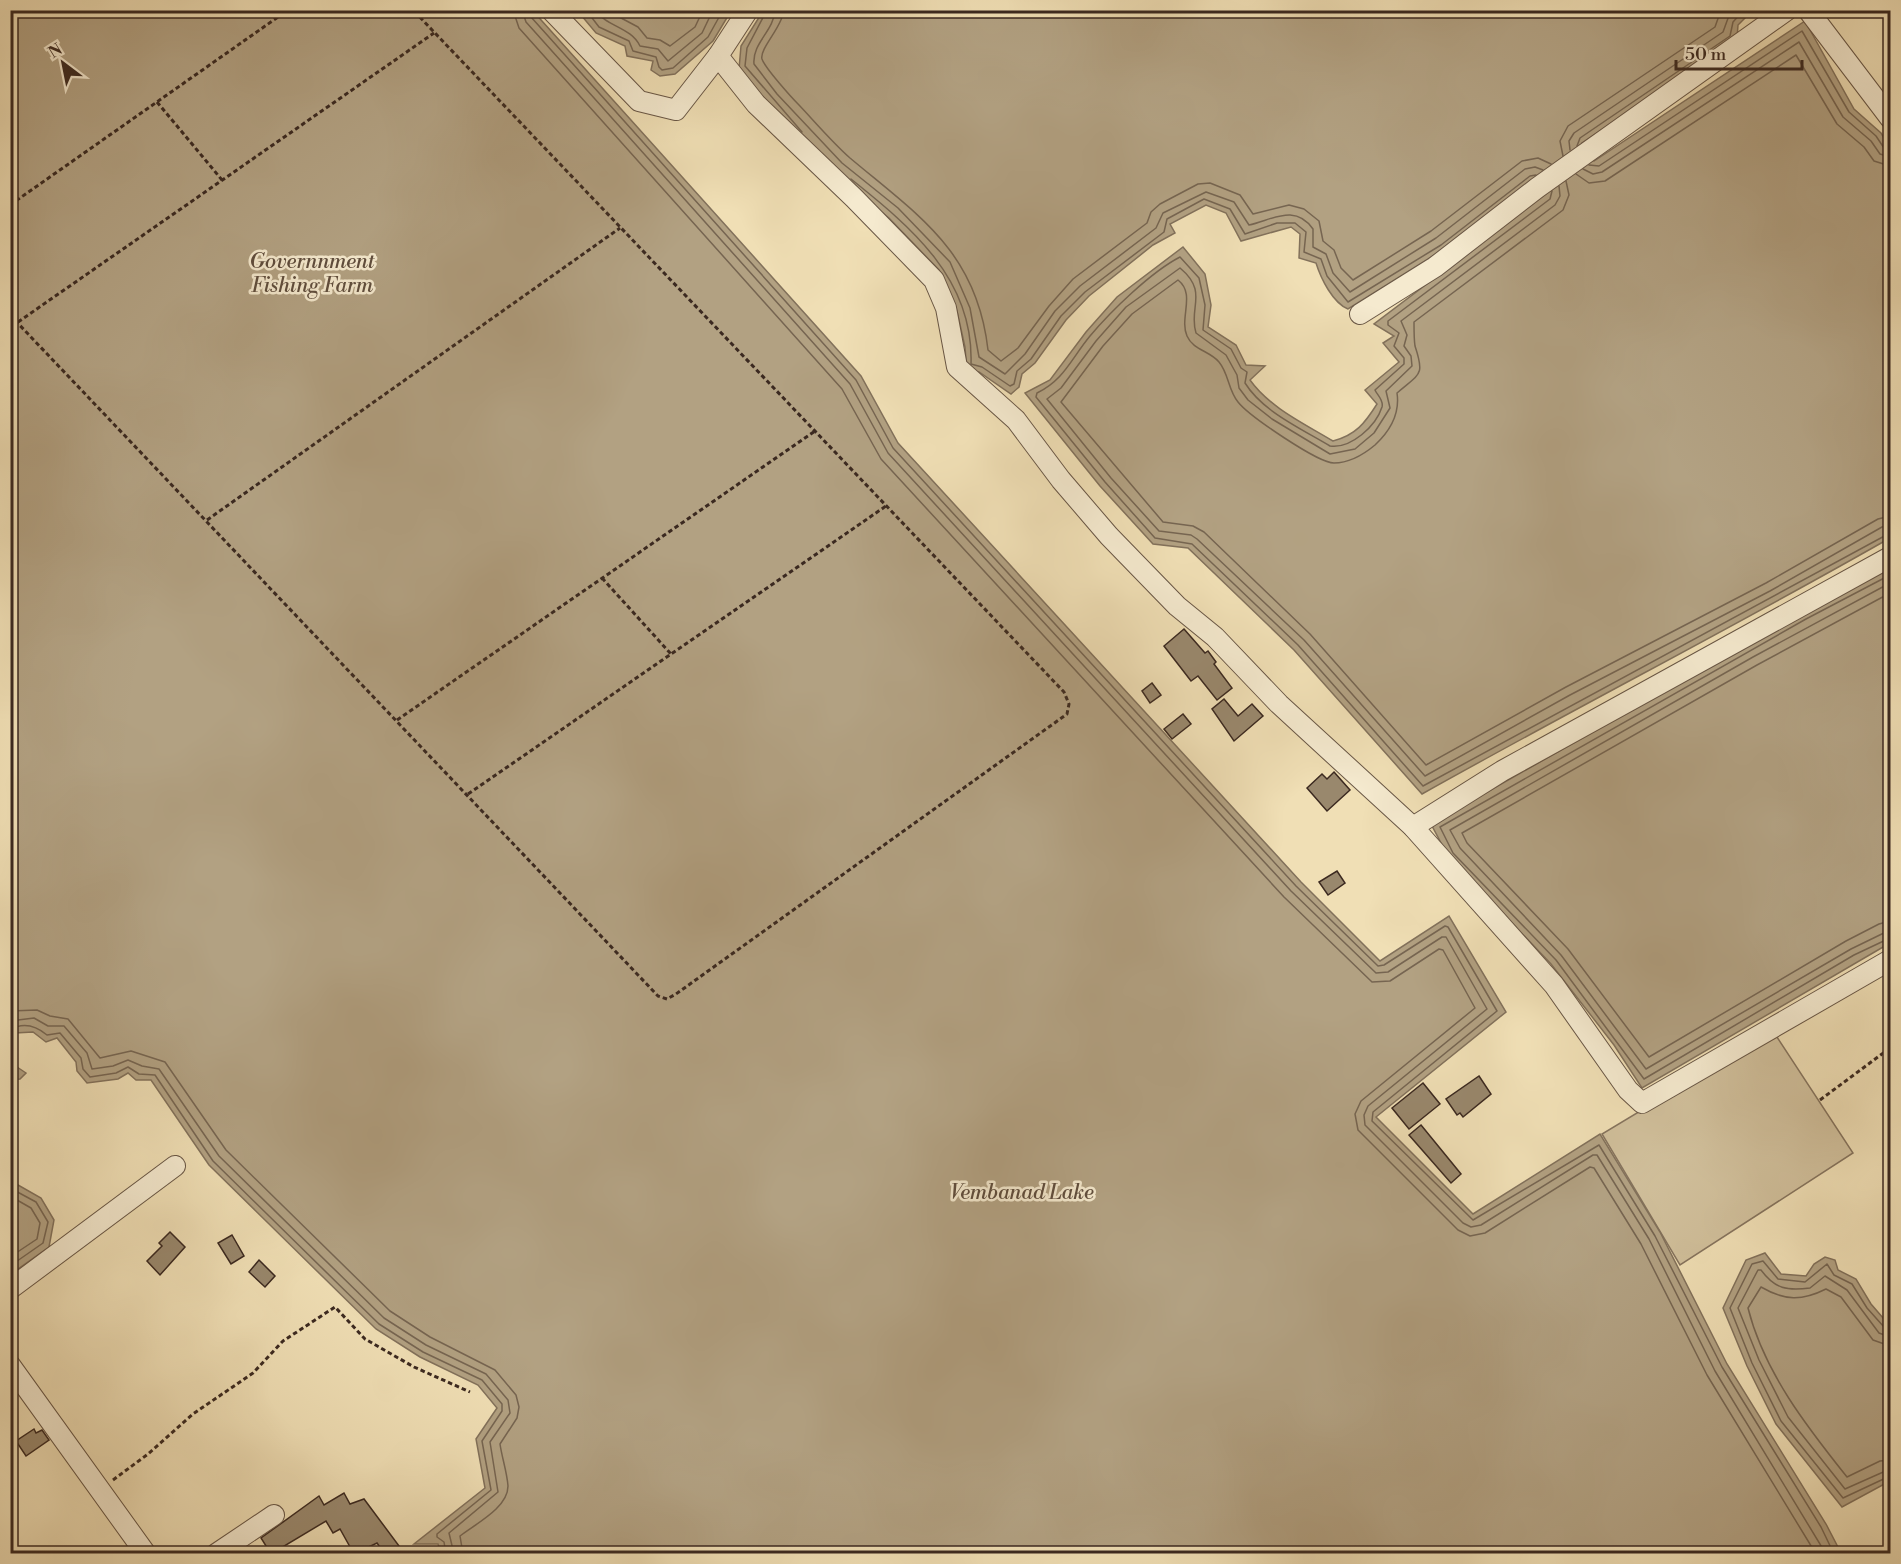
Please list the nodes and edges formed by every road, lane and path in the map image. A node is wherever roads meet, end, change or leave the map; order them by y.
1 (288, 10) edge
2 (412, 10) edge
3 (551, 10) edge
4 (748, 10) edge
5 (1787, 10) edge
6 (1808, 10) edge
7 (434, 33) junction
8 (718, 56) junction
9 (1884, 95) edge
10 (157, 102) junction
11 (1890, 118) edge
12 (222, 180) junction
13 (10, 205) edge
14 (620, 228) junction
15 (1360, 314) dead end
16 (10, 315) edge
17 (18, 322) junction
18 (814, 431) junction
19 (886, 506) junction
20 (207, 520) junction
21 (1890, 558) edge
22 (602, 578) junction
23 (671, 654) junction
24 (397, 720) junction
25 (468, 794) junction
26 (1413, 827) junction
27 (1890, 960) edge
28 (1890, 1048) edge
29 (1820, 1100) dead end
30 (175, 1166) dead end
31 (10, 1289) edge
32 (14, 1377) edge
33 (470, 1392) dead end
34 (100, 1490) junction
35 (274, 1515) dead end
36 (146, 1554) edge
37 (216, 1554) edge

1 - 10 path
2 - 7 path
3 - 8 street
4 - 8 street
5 - 15 street
6 - 9 street
7 - 12 path
7 - 14 path
8 - 26 street
9 - 11 street
10 - 12 path
10 - 13 path
12 - 17 path
14 - 18 path
14 - 20 path
16 - 17 path
17 - 20 path
18 - 19 path
18 - 22 path
19 - 23 path
19 - 25 path
20 - 24 path
21 - 26 street
22 - 23 path
22 - 24 path
23 - 25 path
24 - 25 path
26 - 27 street
28 - 29 path
30 - 31 street
32 - 34 street
33 - 34 path
34 - 36 street
35 - 37 street

